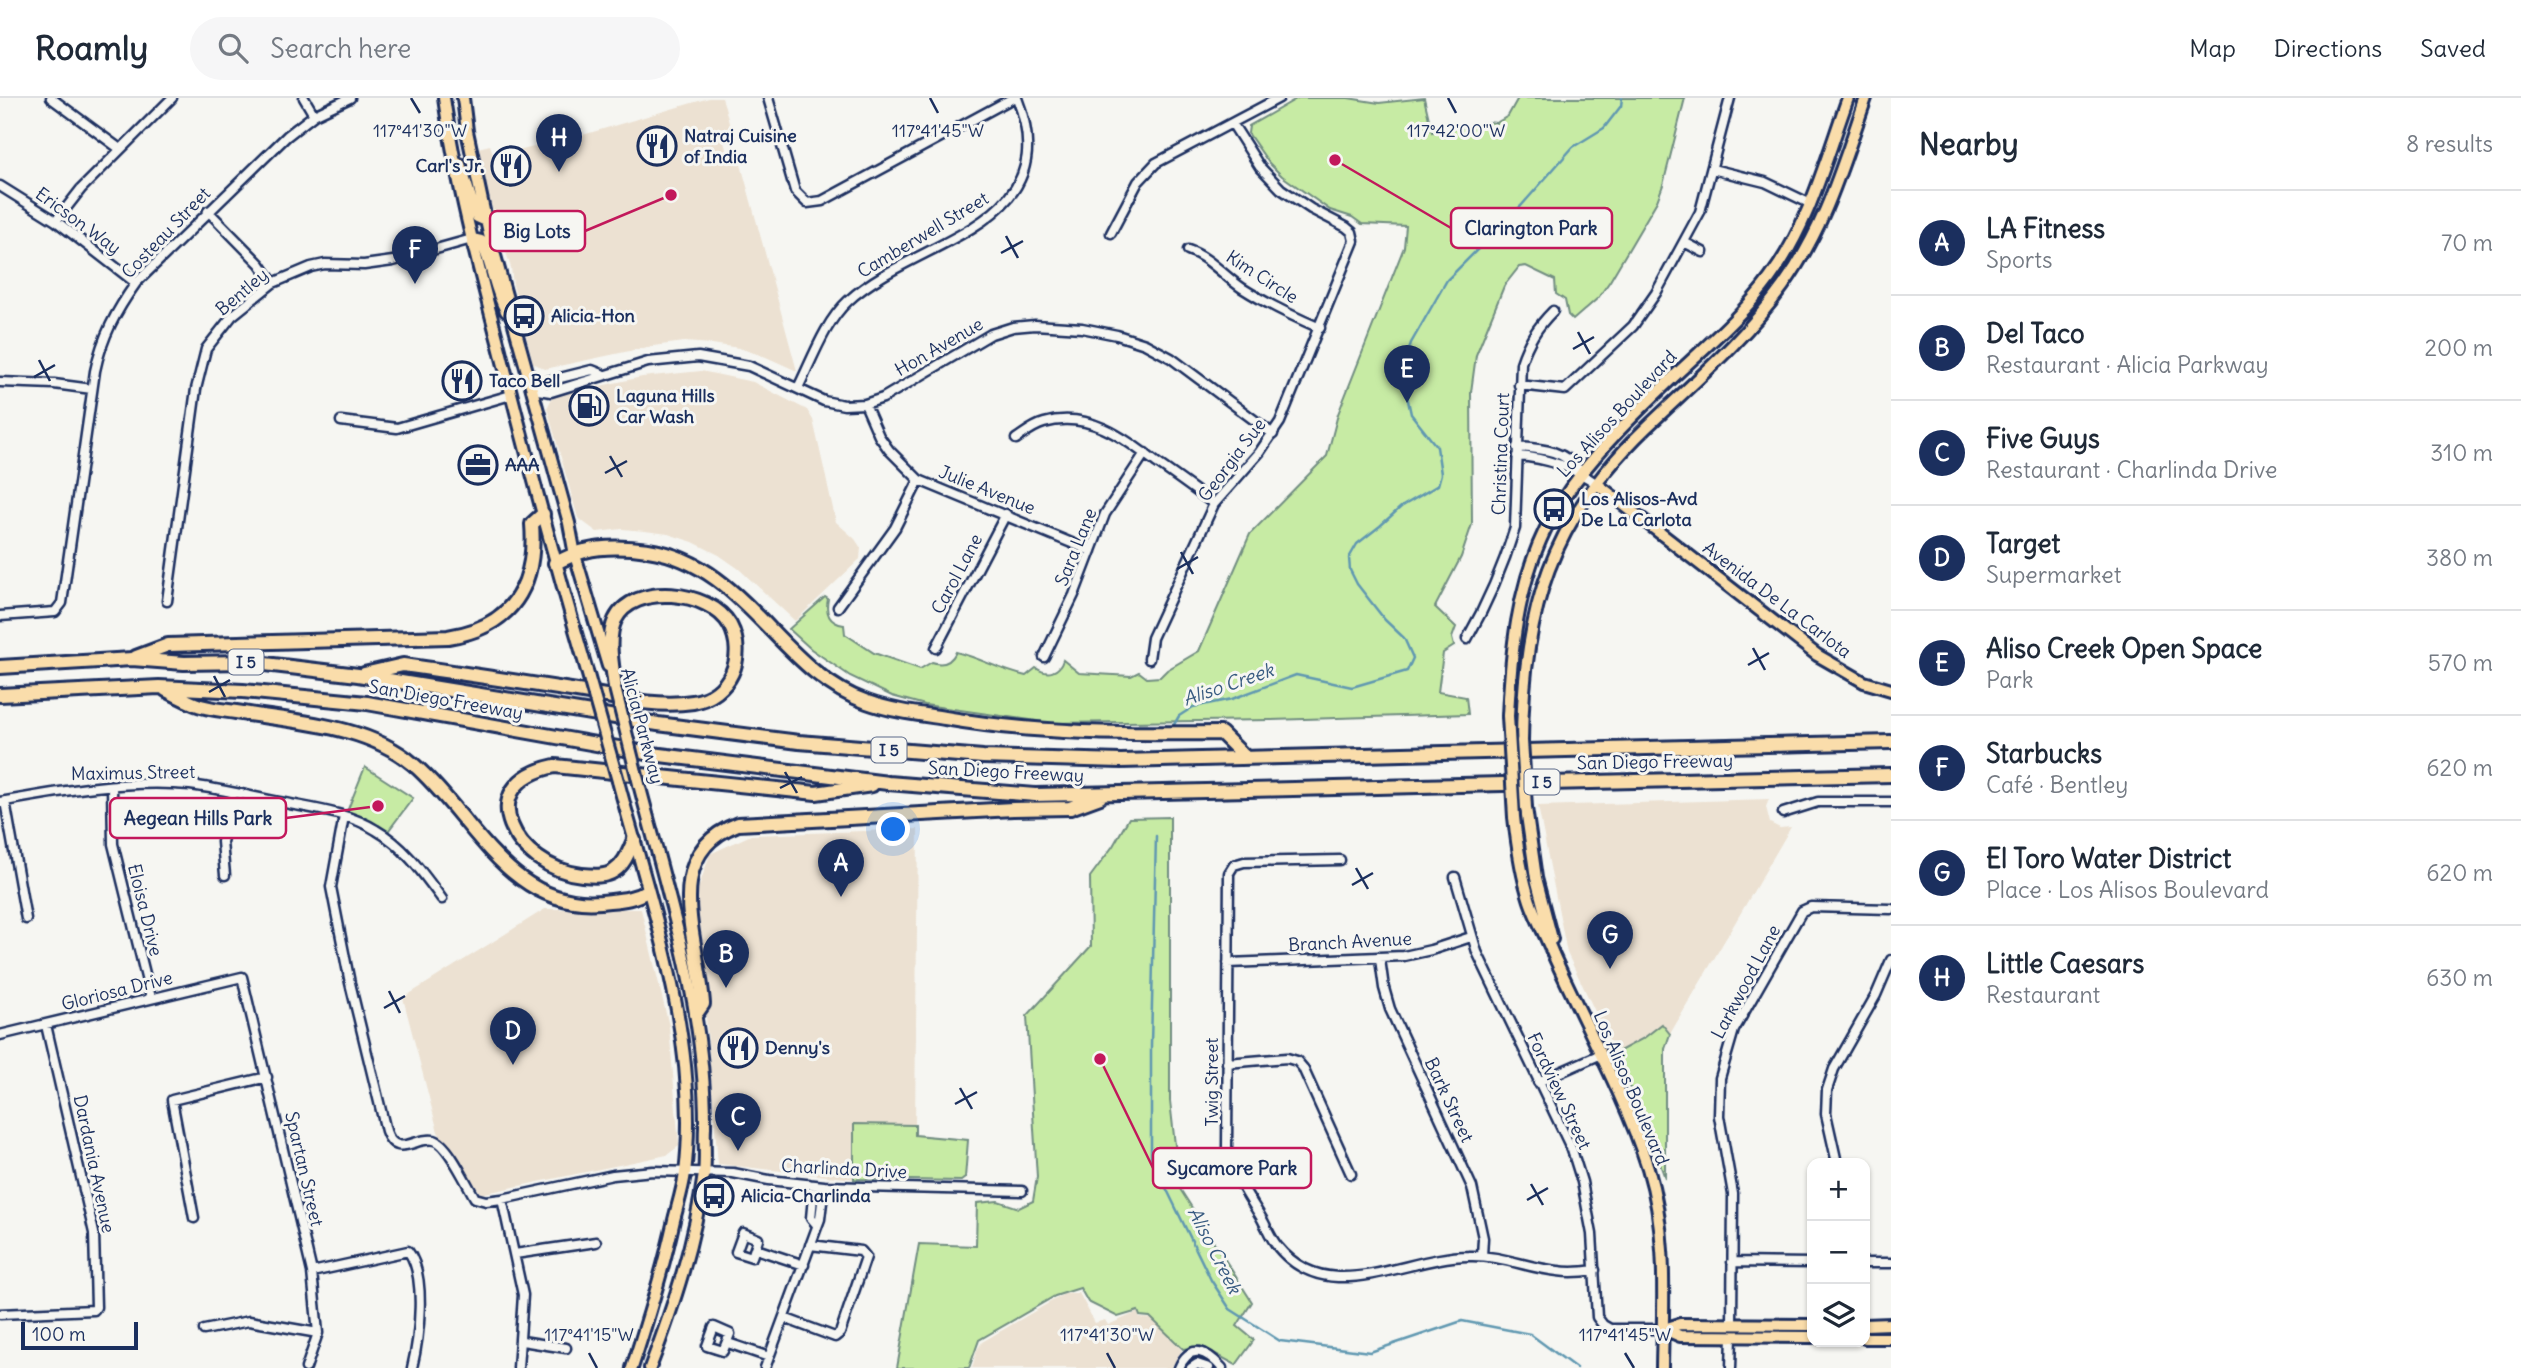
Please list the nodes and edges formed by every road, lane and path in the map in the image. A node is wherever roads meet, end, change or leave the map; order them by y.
1 (51, 98) edge
2 (172, 98) edge
3 (304, 98) edge
4 (350, 98) edge
5 (444, 98) edge
6 (463, 98) edge
7 (768, 98) edge
8 (1015, 98) edge
9 (1279, 98) edge
10 (1730, 98) edge
11 (1848, 98) edge
12 (1866, 98) edge
13 (314, 115) junction
14 (1232, 123) junction
15 (451, 146) junction
16 (120, 149) junction
17 (1712, 169) junction
18 (0, 186) edge
19 (1811, 204) junction
20 (208, 211) junction
21 (56, 221) junction
22 (486, 221) junction
23 (1111, 233) dead end
24 (472, 239) junction
25 (1684, 242) junction
26 (1188, 250) dead end
27 (1703, 252) dead end
28 (136, 283) junction
29 (273, 283) junction
30 (1553, 311) dead end
31 (515, 325) junction
32 (1320, 328) junction
33 (0, 382) edge
34 (1518, 385) junction
35 (799, 388) junction
36 (92, 389) junction
37 (531, 389) junction
38 (511, 395) junction
39 (864, 404) junction
40 (341, 421) dead end
41 (1273, 434) junction
42 (1016, 439) dead end
43 (1517, 451) junction
44 (1145, 453) junction
45 (1582, 474) junction
46 (919, 480) junction
47 (1597, 484) junction
48 (1214, 504) junction
49 (543, 514) junction
50 (1006, 514) junction
51 (1091, 551) junction
52 (575, 555) junction
53 (555, 563) junction
54 (167, 601) dead end
55 (838, 607) dead end
56 (0, 616) edge
57 (1467, 639) dead end
58 (936, 649) dead end
59 (1044, 657) dead end
60 (132, 659) junction
61 (1149, 659) dead end
62 (0, 667) edge
63 (358, 675) junction
64 (159, 687) junction
65 (615, 688) junction
66 (1891, 690) edge
67 (0, 695) edge
68 (1891, 742) edge
69 (1245, 757) junction
70 (1891, 775) edge
71 (888, 783) junction
72 (112, 787) junction
73 (233, 793) junction
74 (1110, 793) junction
75 (2, 802) edge
76 (1891, 802) edge
77 (1783, 813) dead end
78 (344, 816) junction
79 (634, 840) junction
80 (1340, 860) dead end
81 (225, 875) dead end
82 (1455, 877) dead end
83 (664, 883) junction
84 (643, 893) junction
85 (442, 899) dead end
86 (1891, 908) edge
87 (26, 919) dead end
88 (1471, 937) junction
89 (1553, 953) junction
90 (1380, 959) junction
91 (1891, 960) edge
92 (1228, 963) junction
93 (242, 977) joint
94 (1880, 987) junction
95 (1891, 992) edge
96 (151, 998) junction
97 (697, 1018) junction
98 (47, 1025) junction
99 (679, 1025) junction
100 (0, 1035) edge
101 (1599, 1055) junction
102 (1227, 1063) junction
103 (267, 1077) junction
104 (1538, 1082) junction
105 (1836, 1158) edge
106 (685, 1173) junction
107 (704, 1173) junction
108 (1351, 1174) dead end
109 (809, 1184) junction
110 (824, 1186) junction
111 (1022, 1191) dead end
112 (502, 1199) junction
113 (194, 1218) dead end
114 (817, 1225) junction
115 (596, 1242) dead end
116 (810, 1245) junction
117 (756, 1249) dead end
118 (515, 1254) junction
119 (1482, 1256) junction
120 (1732, 1262) junction
121 (1807, 1263) edge
122 (1870, 1263) edge
123 (1891, 1264) edge
124 (804, 1265) junction
125 (1595, 1270) junction
126 (312, 1272) junction
127 (0, 1314) edge
128 (784, 1318) junction
129 (1891, 1324) edge
130 (1807, 1325) edge
131 (1870, 1325) edge
132 (1664, 1329) junction
133 (204, 1330) dead end
134 (1732, 1331) junction
135 (318, 1333) junction
136 (1807, 1337) edge
137 (1870, 1338) edge
138 (1891, 1338) edge
139 (522, 1341) junction
140 (728, 1343) dead end
141 (566, 1348) dead end
142 (769, 1357) junction
143 (1194, 1366) edge
144 (306, 1368) edge
145 (412, 1368) edge
146 (518, 1368) edge
147 (632, 1368) edge
148 (650, 1368) edge
149 (765, 1368) edge
150 (1179, 1368) edge
151 (1209, 1368) edge
152 (1222, 1368) edge
153 (1662, 1368) edge
154 (1731, 1368) edge

1 - 16 street
2 - 16 street
3 - 13 street
4 - 13 street, Costeau Street
5 - 15 main road
6 - 22 main road, Alicia Parkway
7 - 8 street
8 - 35 street, Camberwell Street
9 - 14 street
10 - 17 street
11 - 19 main road, Los Alisos Boulevard
12 - 47 main road, Los Alisos Boulevard
13 - 20 street, Costeau Street
14 - 23 street
14 - 32 street, Georgia Sue
15 - 22 main road
15 - 24 main road
16 - 21 street
17 - 19 street
17 - 25 street
18 - 21 street, Ericson Way
19 - 45 main road, Los Alisos Boulevard
20 - 28 street, Costeau Street
20 - 29 street
21 - 28 street, Ericson Way
22 - 31 main road, Alicia Parkway
24 - 29 street, Bentley
24 - 31 main road
24 - 38 main road
25 - 27 street
25 - 34 street
26 - 32 street, Kim Circle
28 - 36 street, Costeau Street
29 - 54 street, Bentley
30 - 34 street, Christina Court
31 - 37 main road, Alicia Parkway
32 - 41 street, Georgia Sue
33 - 36 street
34 - 43 street, Christina Court
35 - 37 street, Hon Avenue
35 - 39 street, Hon Avenue
36 - 56 street, Costeau Street
37 - 38 main road
37 - 52 main road, Alicia Parkway
38 - 40 street
38 - 49 main road
39 - 41 street, Hon Avenue
39 - 46 street, Julie Avenue
41 - 48 street, Georgia Sue
42 - 44 street
43 - 45 street, Avenida De La Carlota
43 - 57 street, Christina Court
44 - 48 street
44 - 51 street, Sara Lane
45 - 47 street, Avenida De La Carlota
45 - 89 main road, Los Alisos Boulevard, bridge
46 - 50 street, Julie Avenue
46 - 55 street
47 - 66 main road, Avenida De La Carlota
47 - 89 main road, Los Alisos Boulevard, bridge
48 - 61 street, Georgia Sue
49 - 53 main road
49 - 60 highway
50 - 51 street, Julie Avenue
50 - 58 street, Carol Lane
51 - 59 street, Sara Lane
52 - 53 highway
52 - 65 main road, Alicia Parkway
52 - 69 highway
53 - 79 main road, bridge
60 - 62 highway, San Diego Freeway / I 5
60 - 63 highway, San Diego Freeway / I 5
63 - 65 highway
63 - 69 highway, San Diego Freeway / I 5
64 - 67 highway, San Diego Freeway / I 5
64 - 71 highway, San Diego Freeway / I 5
64 - 84 highway
65 - 83 main road, Alicia Parkway, bridge
68 - 69 highway, San Diego Freeway / I 5
70 - 74 highway, San Diego Freeway / I 5
71 - 74 highway, San Diego Freeway / I 5
71 - 79 highway
72 - 73 street, Maximus Street
72 - 75 street, Maximus Street
72 - 96 street, Eloisa Drive
73 - 78 street, Maximus Street
73 - 81 street
74 - 97 highway
75 - 87 street
76 - 77 street
78 - 85 street, Maximus Street
78 - 112 street, Charlinda Drive
79 - 84 main road
80 - 92 street, Twig Street
82 - 88 street, Fordview Street
83 - 84 main road
83 - 97 main road, Alicia Parkway
84 - 99 main road
86 - 120 street, Larkwood Lane
88 - 90 street, Branch Avenue
88 - 104 street, Fordview Street
89 - 101 main road, Los Alisos Boulevard
90 - 92 street, Branch Avenue
90 - 119 street, Bark Street
91 - 94 street
92 - 102 street, Twig Street
93 - 96 street, Gloriosa Drive
93 - 103 street, Spartan Street
94 - 95 street
94 - 105 street
96 - 98 street, Gloriosa Drive
97 - 99 main road
97 - 107 main road, Alicia Parkway
98 - 100 street, Gloriosa Drive
98 - 127 street, Dardania Avenue
99 - 106 main road
101 - 104 street
101 - 132 main road, Los Alisos Boulevard
102 - 108 street
102 - 119 street, Twig Street
103 - 113 street
103 - 126 street, Spartan Street
104 - 125 street, Fordview Street
106 - 107 street, Charlinda Drive
106 - 112 street, Charlinda Drive
106 - 147 main road
107 - 109 street, Charlinda Drive
107 - 148 main road, Alicia Parkway
109 - 110 street, Charlinda Drive
109 - 114 street
110 - 111 street, Charlinda Drive
110 - 114 street
112 - 118 street
114 - 116 street
115 - 118 street
116 - 124 street
116 - 128 street
117 - 124 street
118 - 139 street
119 - 125 street, Twig Street
120 - 121 street
120 - 134 street, Larkwood Lane
122 - 123 street
124 - 128 street
125 - 132 street, Fordview Street
126 - 135 street, Spartan Street
126 - 145 street
128 - 142 street
129 - 131 main road
130 - 134 main road
132 - 134 main road
132 - 153 main road, Los Alisos Boulevard
133 - 135 street
134 - 136 main road
134 - 154 street, Larkwood Lane
135 - 144 street, Spartan Street
137 - 138 main road
139 - 141 street
139 - 146 street
140 - 142 street
142 - 149 street
143 - 151 street
150 - 152 street

